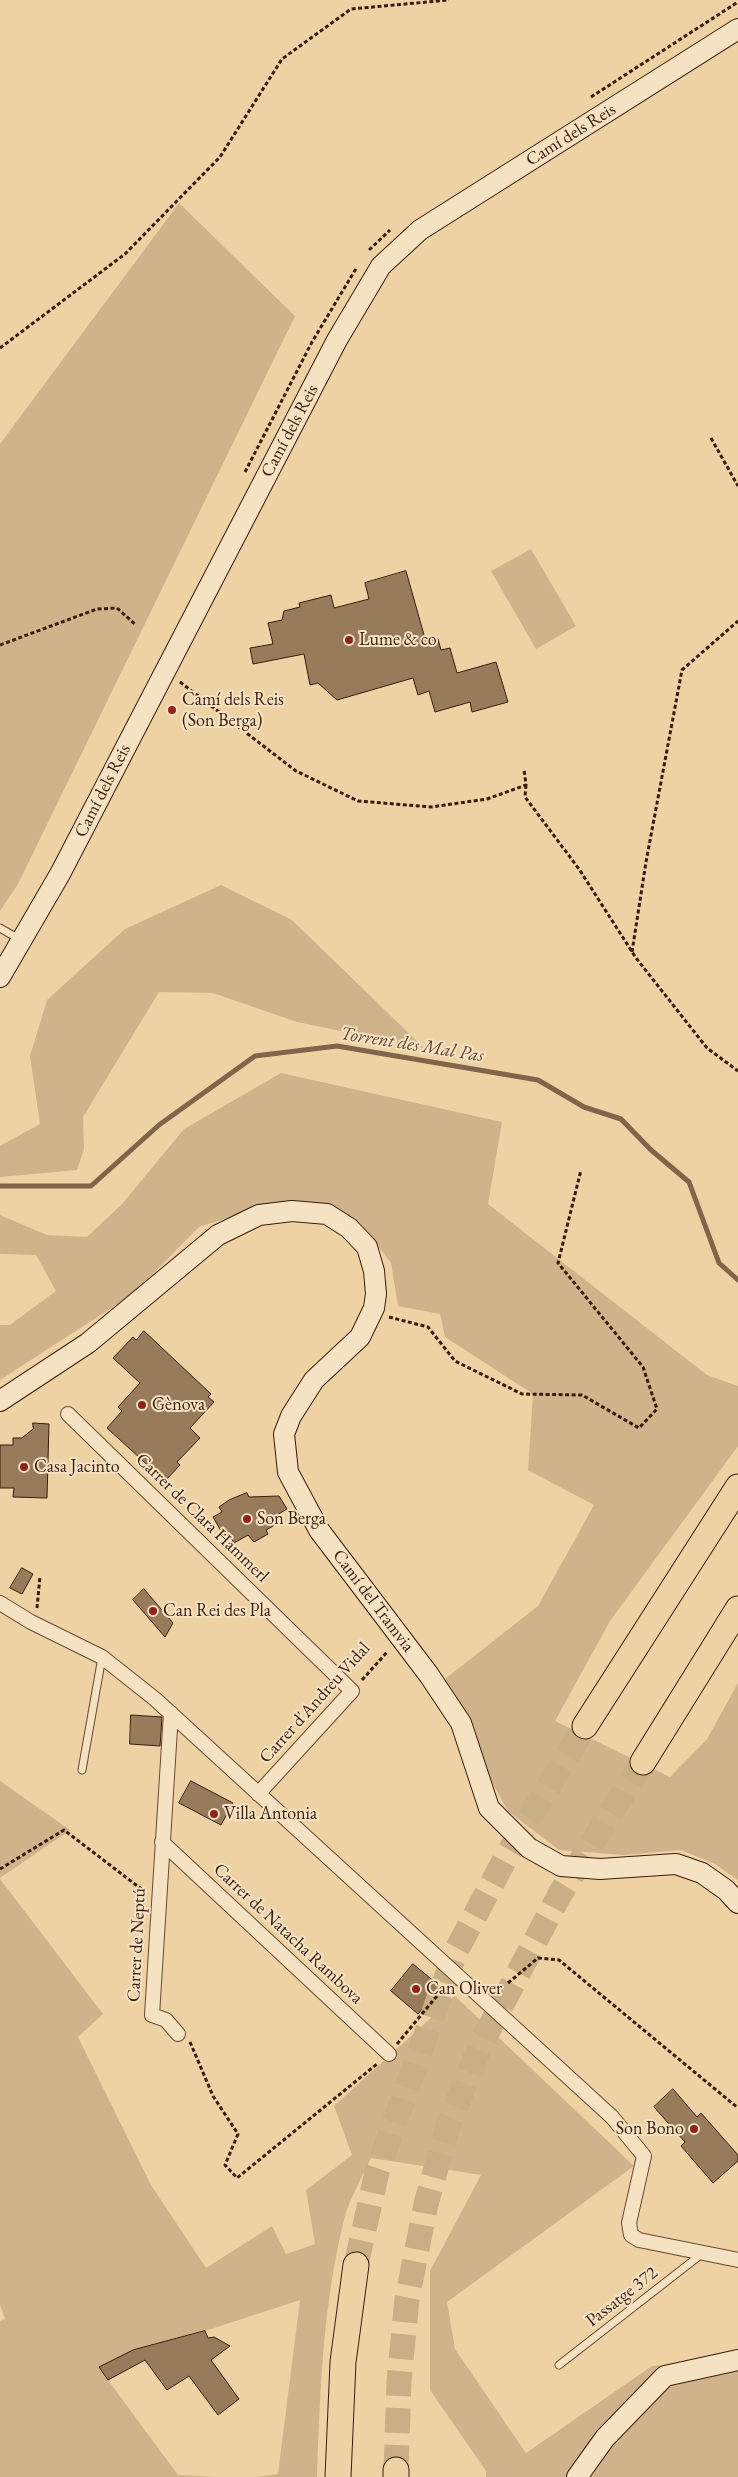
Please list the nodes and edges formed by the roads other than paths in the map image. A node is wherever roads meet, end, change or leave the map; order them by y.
1 (738, 29) edge
2 (0, 928) edge
3 (22, 940) junction
4 (0, 977) edge
5 (0, 1400) edge
6 (68, 1414) dead end
7 (738, 1487) edge
8 (0, 1603) edge
9 (738, 1609) edge
10 (102, 1656) junction
11 (352, 1691) joint
12 (171, 1713) junction
13 (585, 1726) tunnel mouth
14 (643, 1762) tunnel mouth
15 (82, 1770) dead end
16 (258, 1794) junction
17 (162, 1842) junction
18 (738, 1903) edge
19 (178, 2034) road end
20 (389, 2054) road end
21 (703, 2253) junction
22 (738, 2260) edge
23 (356, 2265) tunnel mouth
24 (738, 2360) edge
25 (559, 2365) dead end
26 (338, 2477) edge
27 (577, 2477) edge

1 - 3 street, Camí dels Reis
2 - 3 lane
3 - 4 street, Camí dels Reis
5 - 18 street, Camí del Tramvia
6 - 11 street, Carrer de Clara Hammerl
7 - 13 highway
8 - 10 street
9 - 14 highway
10 - 12 street
10 - 15 lane
11 - 16 street, Carrer d'Andreu Vidal
12 - 16 street
12 - 17 street, Carrer de Neptú
16 - 21 street
17 - 19 street, Carrer de Neptú
17 - 20 street, Carrer de Natacha Rambova
21 - 22 street
21 - 25 lane, Passatge 372
23 - 26 highway
24 - 27 street

